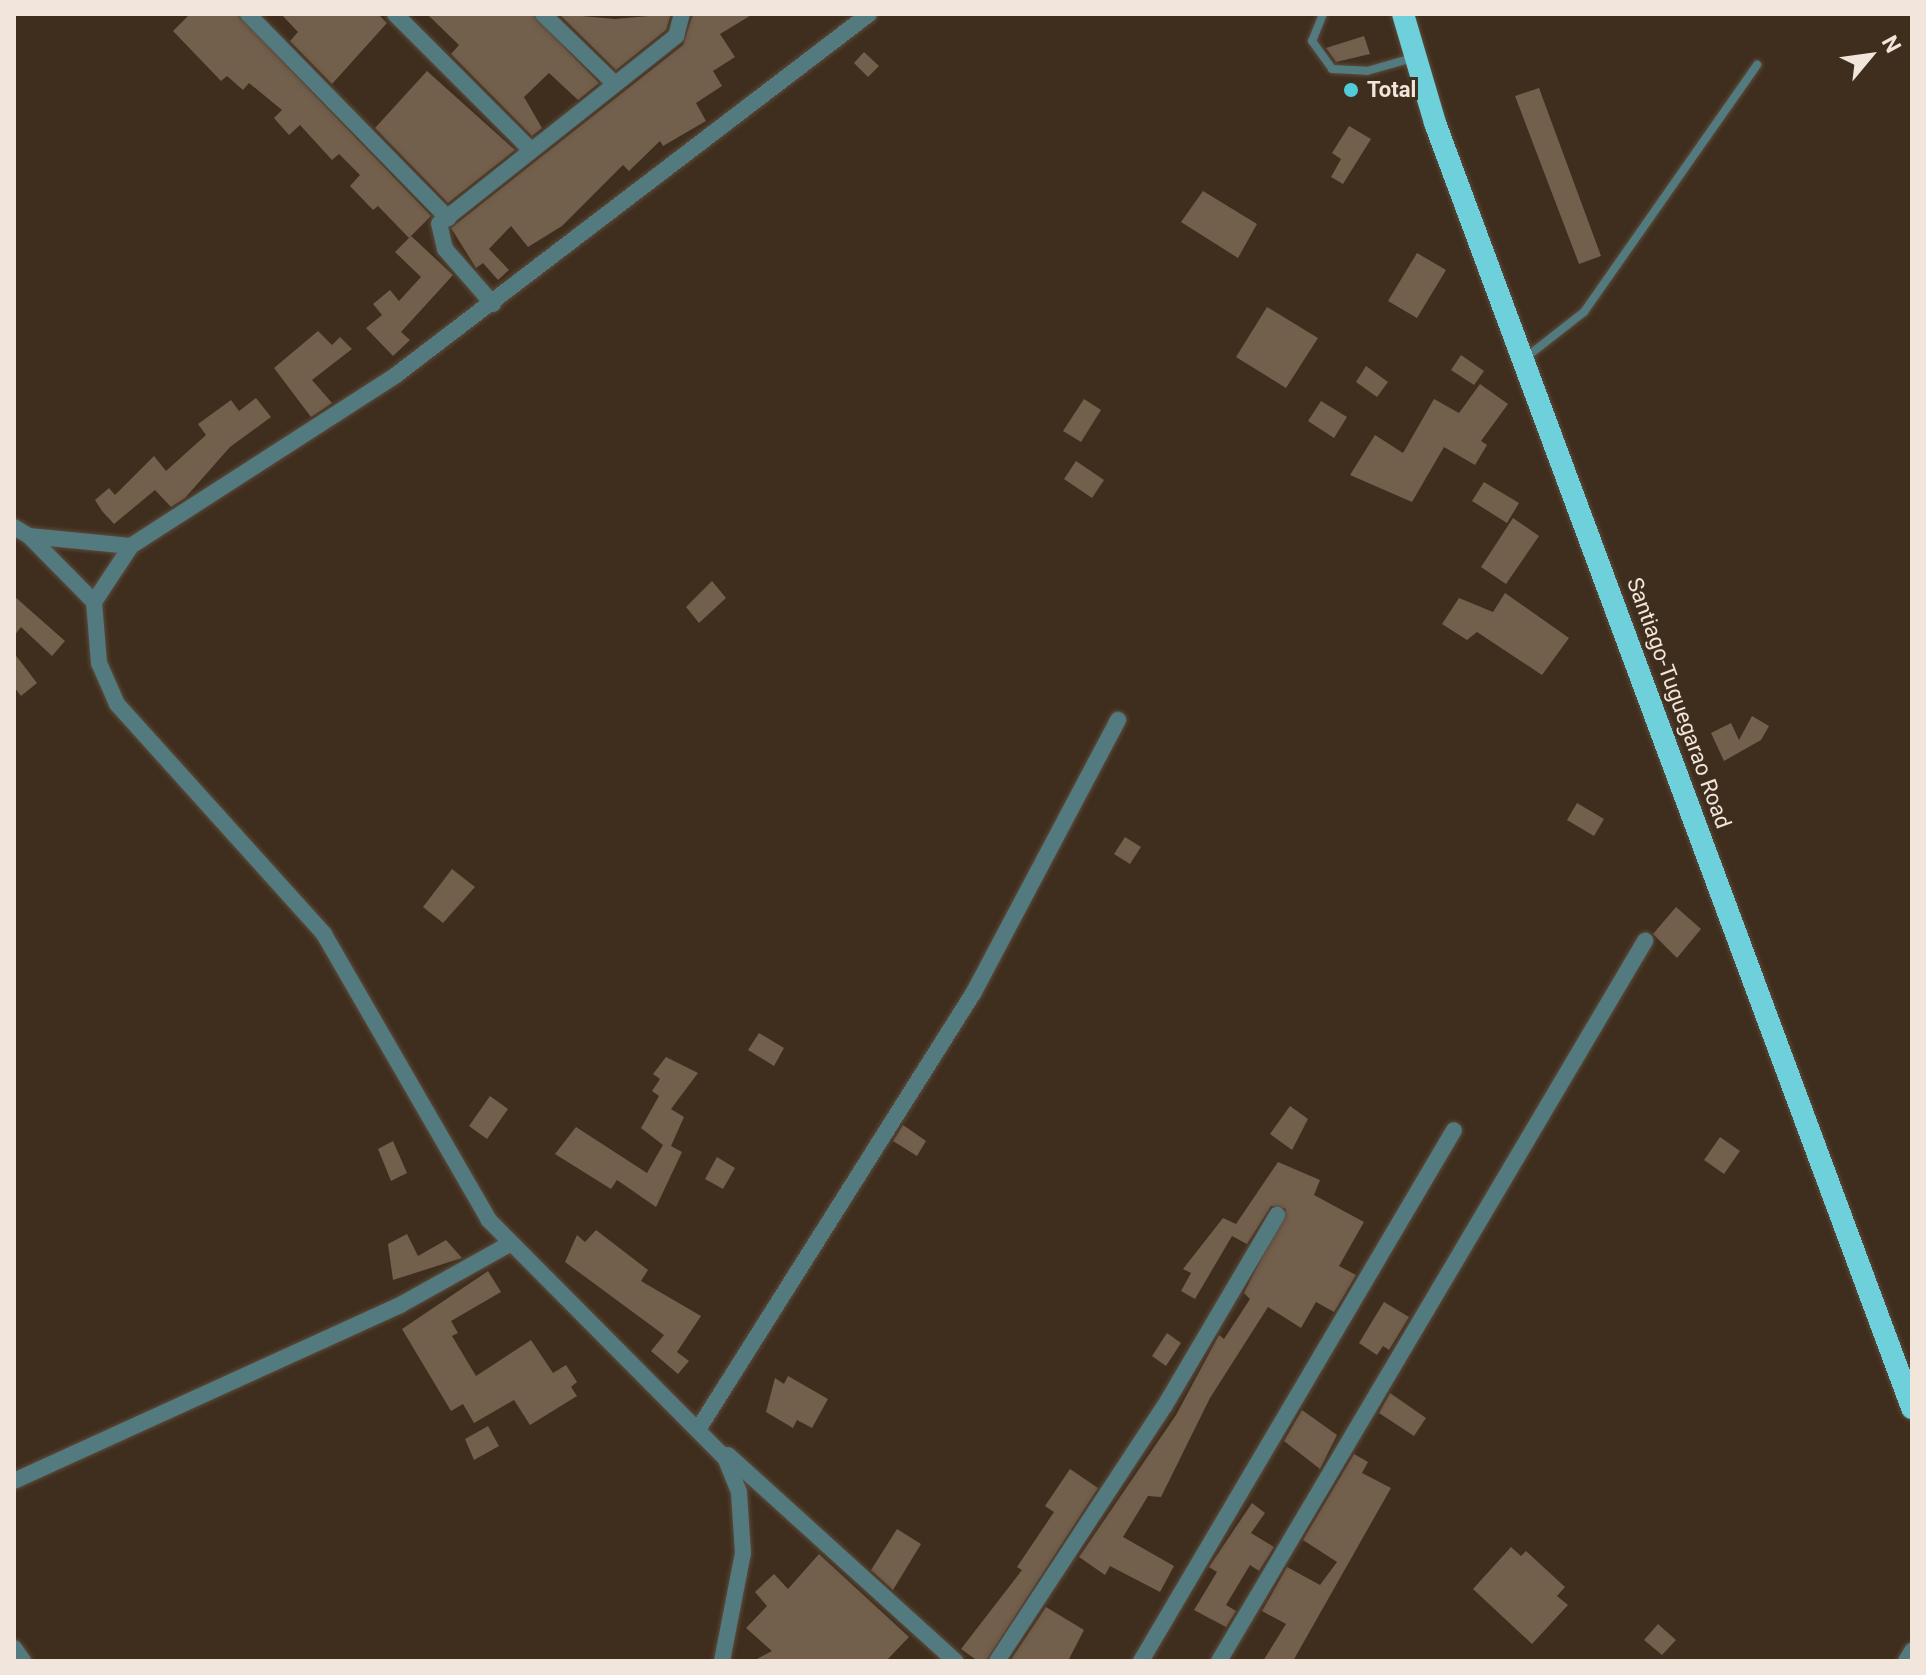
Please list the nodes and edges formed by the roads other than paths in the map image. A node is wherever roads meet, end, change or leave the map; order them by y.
1 (248, 14) edge
2 (395, 14) edge
3 (543, 14) edge
4 (682, 14) edge
5 (869, 14) edge
6 (1323, 14) edge
7 (1403, 14) edge
8 (1413, 58) junction
9 (1757, 65) dead end
10 (612, 81) junction
11 (530, 149) junction
12 (448, 218) junction
13 (493, 304) junction
14 (1524, 359) junction
15 (14, 527) edge
16 (29, 536) junction
17 (131, 546) junction
18 (94, 602) junction
19 (1118, 720) dead end
20 (1645, 941) dead end
21 (1454, 1130) dead end
22 (1277, 1215) dead end
23 (508, 1245) junction
24 (1912, 1408) edge
25 (699, 1428) junction
26 (715, 1443) junction
27 (14, 1481) edge
28 (14, 1648) edge
29 (1912, 1651) edge
30 (23, 1661) edge
31 (722, 1661) edge
32 (955, 1661) edge
33 (997, 1661) edge
34 (1141, 1661) edge
35 (1219, 1661) edge
36 (1906, 1661) edge

1 - 12 street
2 - 11 street
3 - 10 street
4 - 10 street
5 - 13 street
6 - 8 lane
7 - 8 highway, Santiago-Tuguegarao Road
8 - 14 highway, Santiago-Tuguegarao Road
9 - 14 lane
10 - 11 street
11 - 12 street
12 - 13 street
13 - 17 street
14 - 24 highway, Santiago-Tuguegarao Road
15 - 16 street
16 - 17 street
16 - 18 street
17 - 18 street
18 - 23 street
19 - 25 street
20 - 35 street
21 - 34 street
22 - 33 street
23 - 25 street
23 - 27 street
25 - 26 street
26 - 31 street
26 - 32 street
28 - 30 street
29 - 36 street

